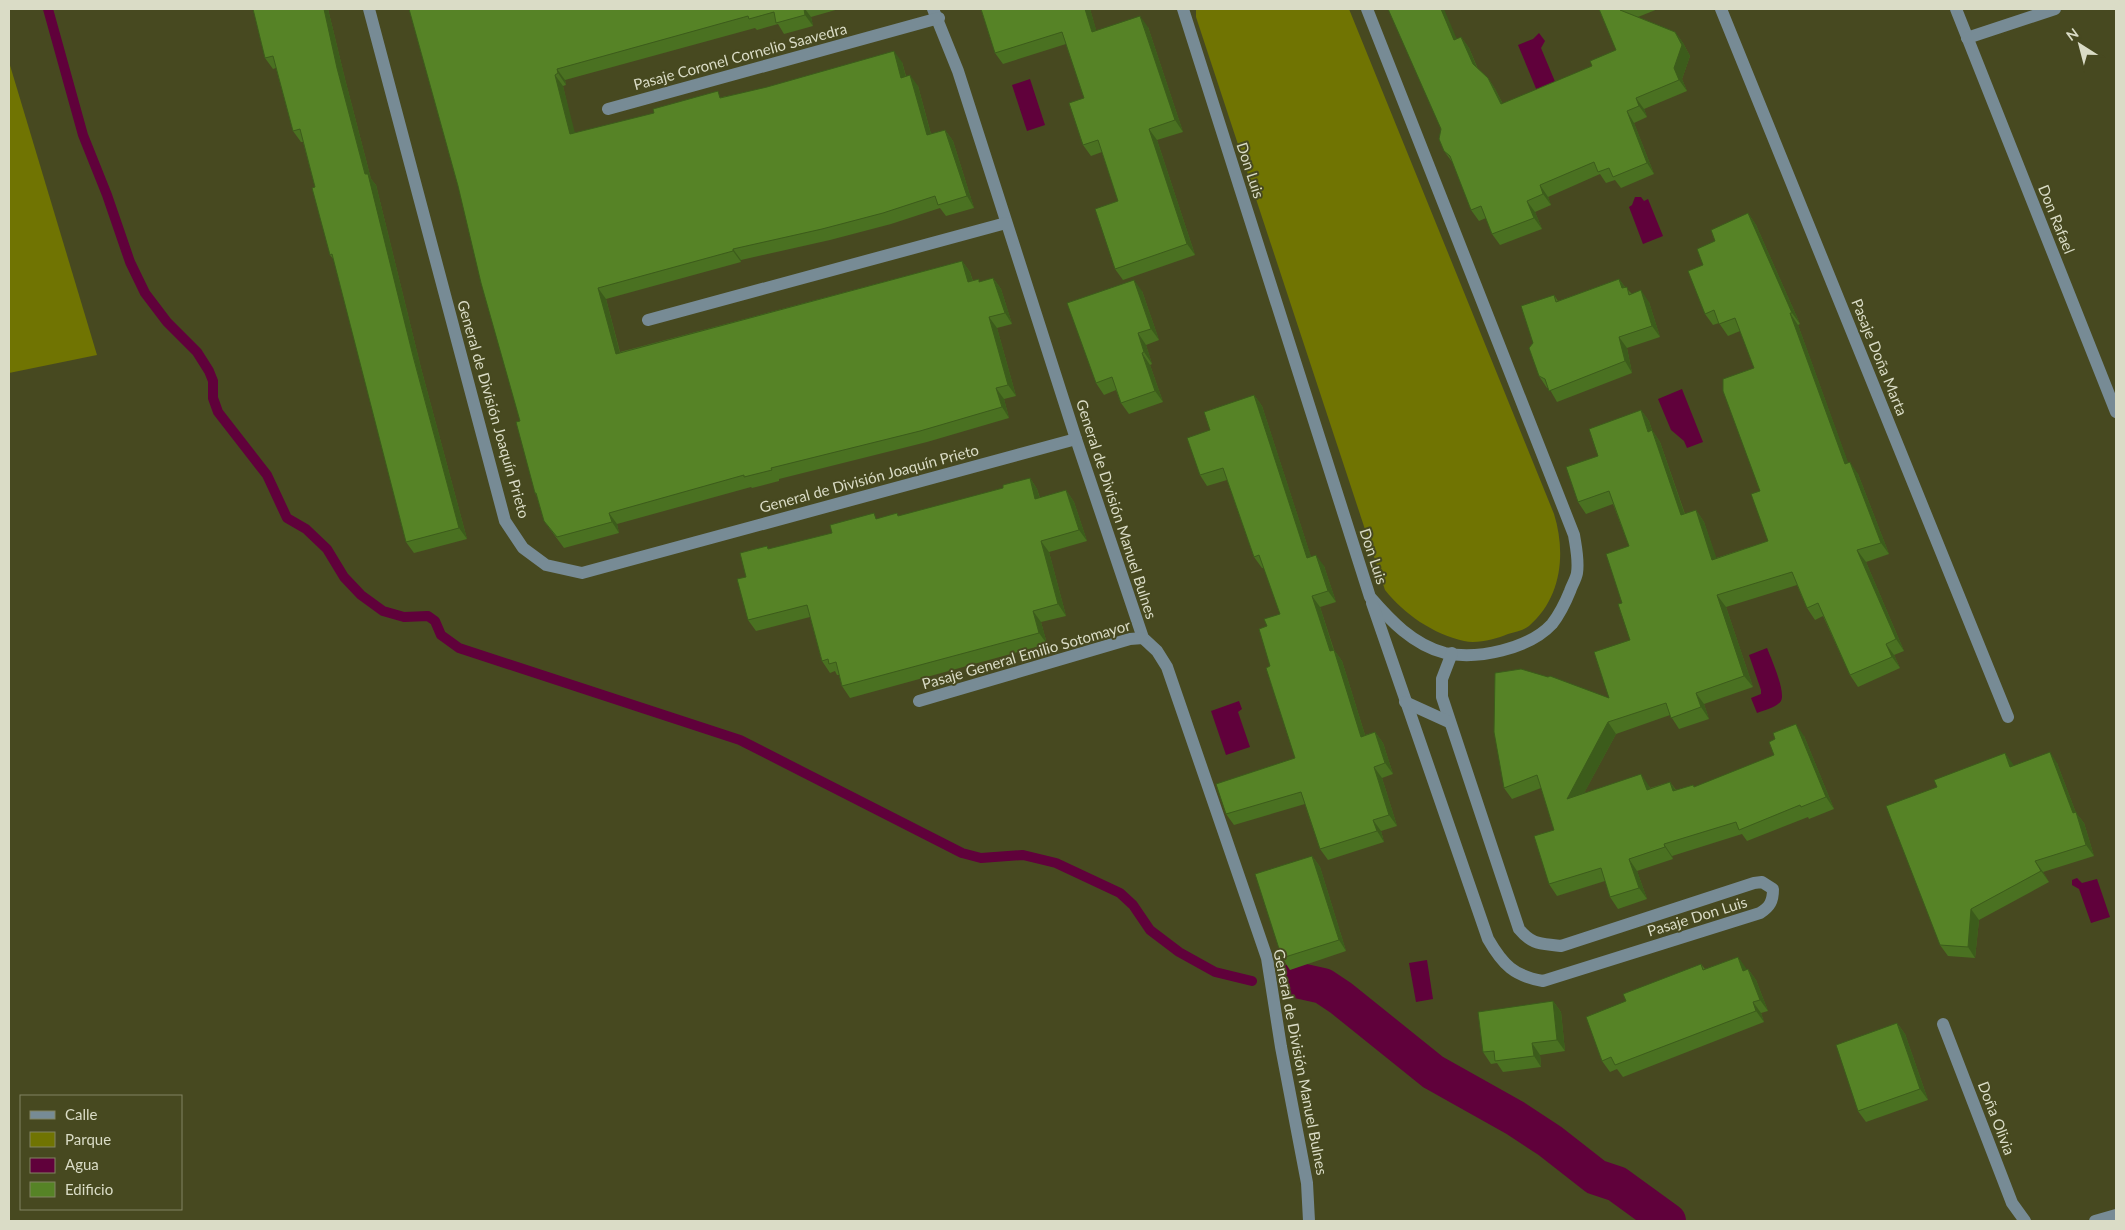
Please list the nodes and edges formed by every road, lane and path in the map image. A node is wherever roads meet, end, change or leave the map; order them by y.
1 (369, 9) edge
2 (1183, 9) edge
3 (1367, 9) edge
4 (1721, 9) edge
5 (1956, 9) edge
6 (2054, 9) edge
7 (936, 14) edge
8 (1968, 38) junction
9 (608, 109) dead end
10 (1006, 223) junction
11 (648, 320) dead end
12 (2116, 412) edge
13 (1076, 439) junction
14 (1370, 597) junction
15 (1143, 638) junction
16 (1452, 653) junction
17 (918, 701) dead end
18 (1405, 702) junction
19 (2008, 717) dead end
20 (1449, 722) junction
21 (1943, 1024) dead end
22 (2116, 1215) edge
23 (1309, 1221) edge
24 (2025, 1221) edge
25 (2095, 1221) edge

1 - 13 street, General de División Joaquín Prieto
2 - 14 street, Don Luis
3 - 16 street, Don Luis
4 - 19 street, Pasaje Doña Marta
5 - 8 street, Don Rafael
6 - 8 street
7 - 9 street, Pasaje Coronel Cornelio Saavedra
7 - 10 street, General de División Manuel Bulnes
8 - 12 street, Don Rafael
10 - 11 street
10 - 13 street, General de División Manuel Bulnes
13 - 15 street, General de División Manuel Bulnes
14 - 16 street, Don Luis
14 - 18 street, Pasaje Don Luis
15 - 17 street, Pasaje General Emilio Sotomayor
15 - 23 street, General de División Manuel Bulnes
16 - 20 street, Pasaje Don Luis
18 - 20 street
18 - 20 street, Pasaje Don Luis
21 - 24 street, Doña Olivia
22 - 25 street

